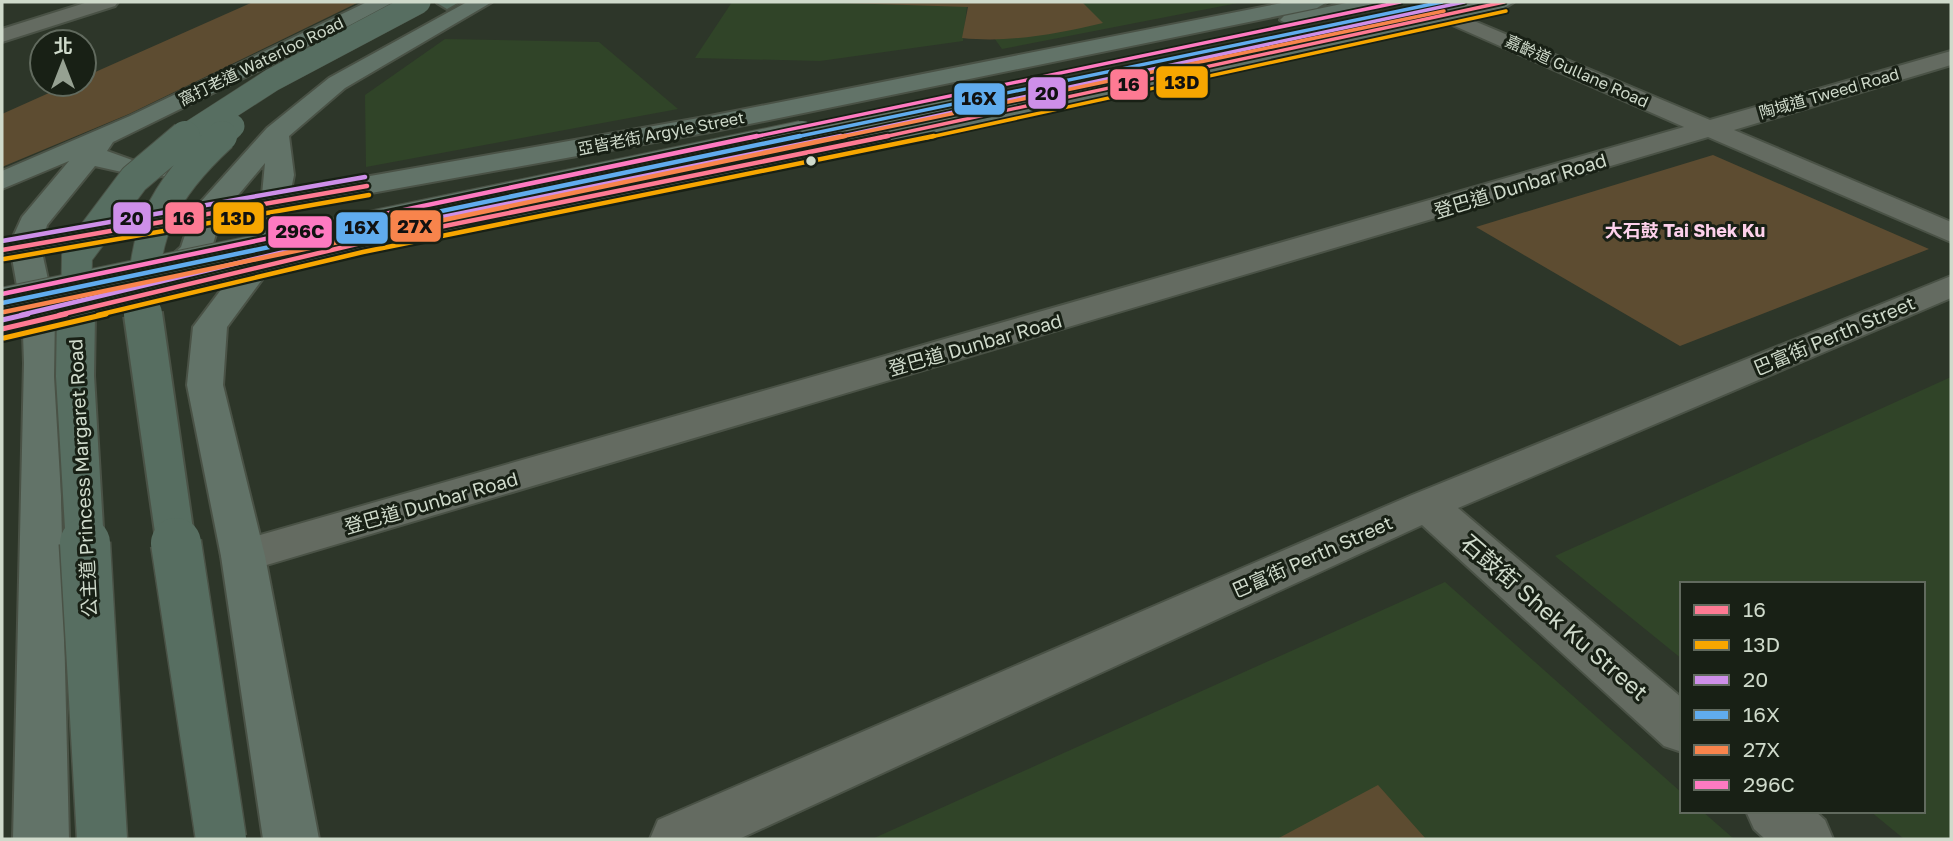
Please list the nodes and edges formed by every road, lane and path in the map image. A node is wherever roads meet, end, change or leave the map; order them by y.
1 (108, 2) edge
2 (383, 2) edge
3 (438, 2) edge
4 (482, 2) edge
5 (1317, 2) edge
6 (1380, 2) edge
7 (1504, 2) edge
8 (1445, 9) edge
9 (2, 36) edge
10 (1951, 58) edge
11 (139, 121) junction
12 (1706, 128) junction
13 (276, 134) junction
14 (90, 151) junction
15 (2, 181) edge
16 (274, 202) junction
17 (208, 212) junction
18 (1951, 233) edge
19 (13, 248) edge
20 (254, 270) junction
21 (2, 285) edge
22 (1951, 286) edge
23 (115, 301) junction
24 (15, 318) edge
25 (1427, 505) junction
26 (243, 556) junction
27 (1680, 728) edge
28 (1776, 813) edge
29 (41, 839) edge
30 (102, 839) edge
31 (221, 839) edge
32 (291, 839) edge
33 (678, 839) edge
34 (1805, 839) edge

1 - 9 street
2 - 11 main road, 窩打老道 Waterloo Road
3 - 30 highway, 公主道 Princess Margaret Road, bridge
3 - 31 highway, 公主道 Princess Margaret Road, bridge
4 - 13 main road
5 - 16 main road, 亞皆老街 Argyle Street
6 - 21 main road, bridge
7 - 8 main road
8 - 12 street, 嘉齡道 Gullane Road
8 - 20 main road
8 - 24 main road, bridge
10 - 12 street, 陶域道 Tweed Road
11 - 14 main road, 窩打老道 Waterloo Road
11 - 15 main road, 窩打老道 Waterloo Road
12 - 18 street
12 - 26 street, 登巴道 Dunbar Road
13 - 14 main road
13 - 16 main road
13 - 17 main road
14 - 19 main road, 窩打老道 Waterloo Road
16 - 17 main road, 亞皆老街 Argyle Street
16 - 20 main road
17 - 19 main road, 亞皆老街 Argyle Street
17 - 23 main road
19 - 24 main road, 公主道 Princess Margaret Road
20 - 23 main road
20 - 26 main road
22 - 25 street, 巴富街 Perth Street
23 - 24 main road
24 - 29 main road, 公主道 Princess Margaret Road
25 - 27 street, 石鼓街 Shek Ku Street
25 - 33 street, 巴富街 Perth Street
26 - 32 main road
28 - 34 street

